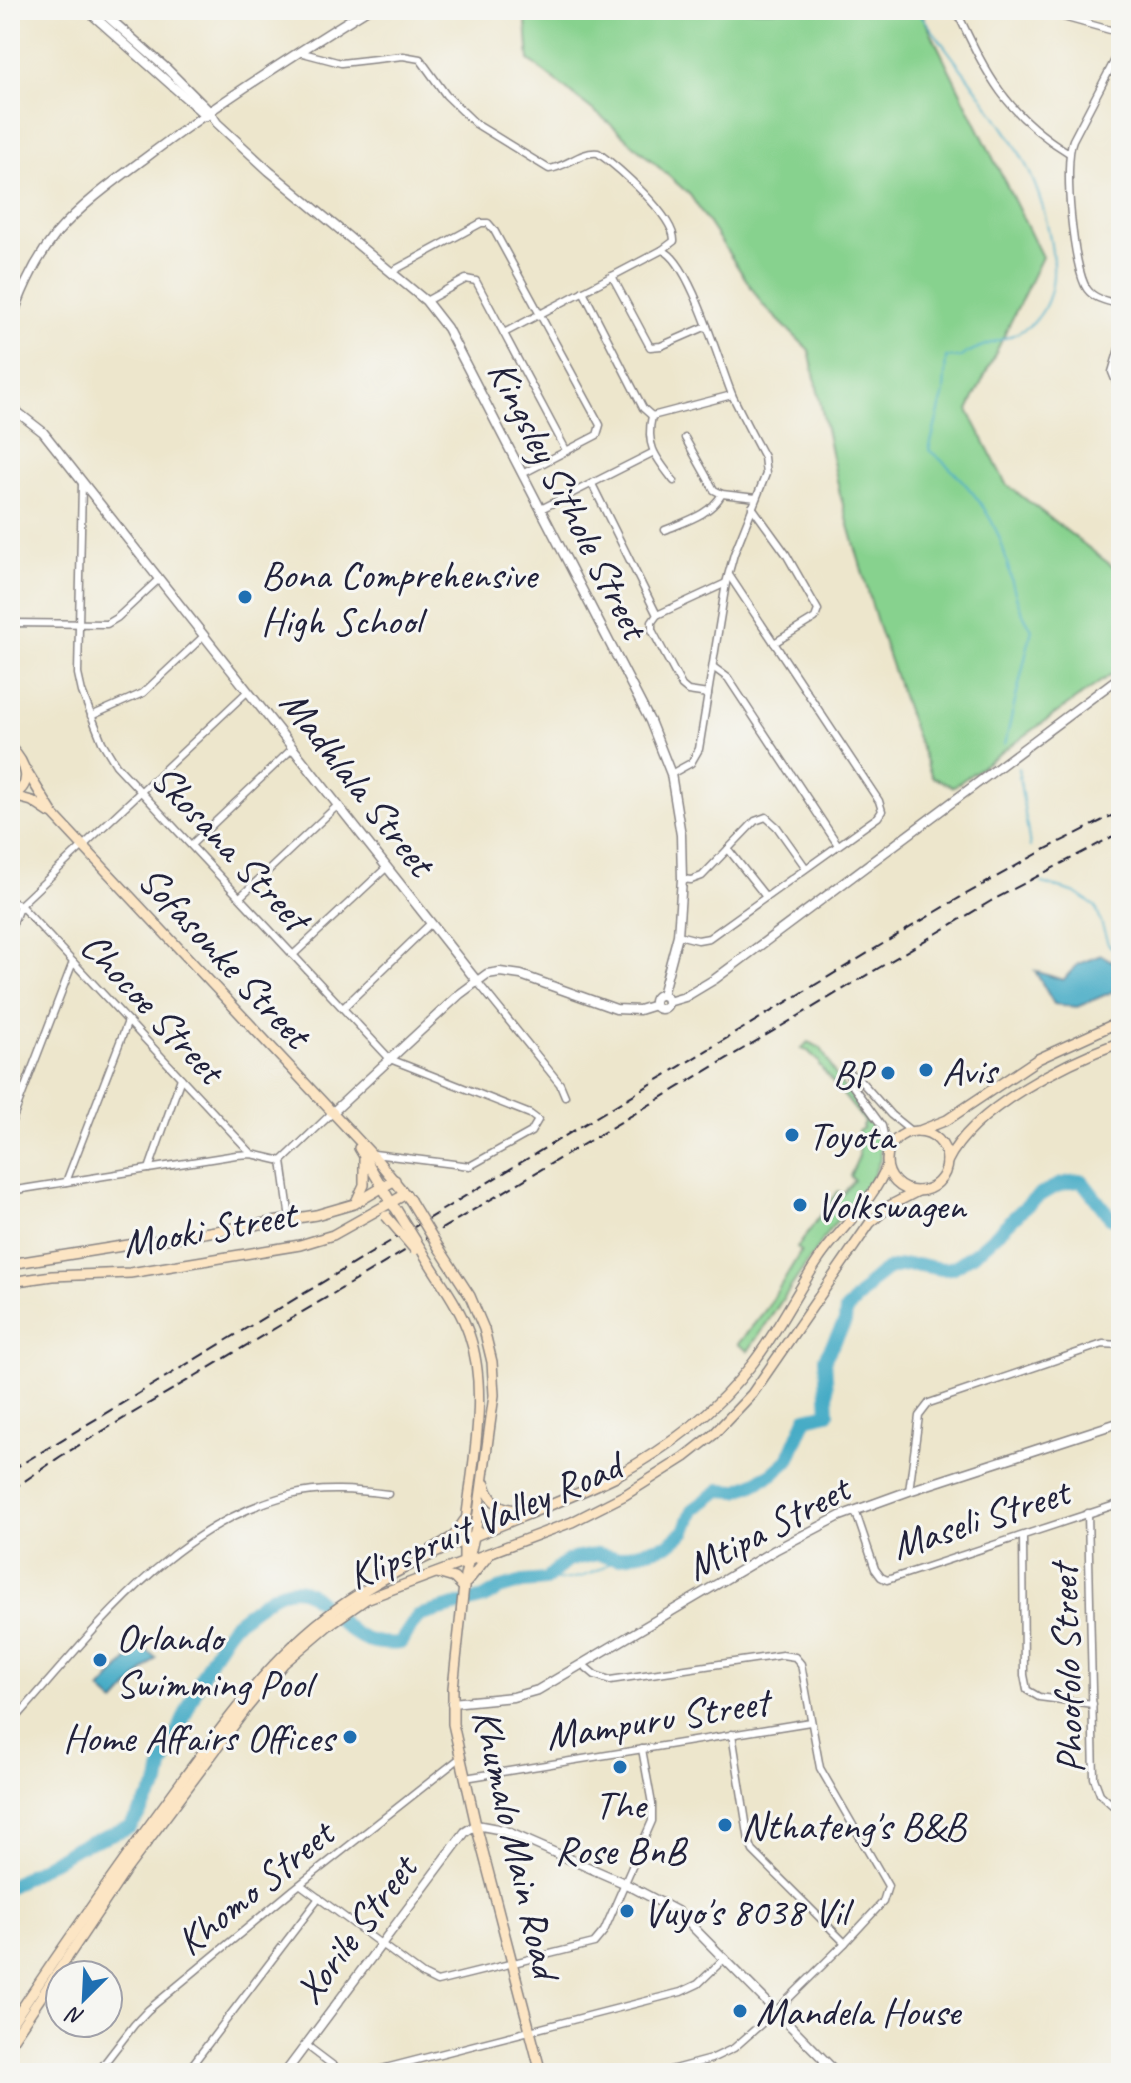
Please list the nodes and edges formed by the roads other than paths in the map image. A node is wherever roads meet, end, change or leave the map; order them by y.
1 (87, 10) edge
2 (100, 10) edge
3 (366, 10) edge
4 (956, 10) edge
5 (1038, 10) edge
6 (1121, 33) edge
7 (1121, 48) edge
8 (299, 52) junction
9 (206, 113) junction
10 (1069, 153) junction
11 (662, 250) junction
12 (391, 272) junction
13 (612, 276) junction
14 (583, 291) junction
15 (426, 301) junction
16 (1121, 305) edge
17 (540, 314) junction
18 (10, 326) edge
19 (707, 326) junction
20 (504, 333) junction
21 (1121, 342) edge
22 (1121, 394) edge
23 (732, 395) junction
24 (10, 398) edge
25 (652, 416) junction
26 (685, 438) dead end
27 (566, 450) junction
28 (652, 453) junction
29 (524, 473) junction
30 (674, 481) dead end
31 (82, 482) junction
32 (592, 484) junction
33 (722, 494) junction
34 (756, 498) junction
35 (752, 506) junction
36 (541, 509) junction
37 (665, 530) dead end
38 (729, 575) junction
39 (159, 579) junction
40 (726, 583) junction
41 (657, 615) junction
42 (10, 623) edge
43 (78, 624) junction
44 (204, 636) junction
45 (774, 643) junction
46 (713, 667) junction
47 (1121, 676) edge
48 (248, 691) junction
49 (708, 694) junction
50 (91, 716) junction
51 (10, 747) edge
52 (293, 748) junction
53 (26, 770) junction
54 (671, 774) junction
55 (141, 792) junction
56 (10, 796) edge
57 (338, 805) junction
58 (53, 814) junction
59 (191, 845) junction
60 (838, 845) junction
61 (83, 847) junction
62 (728, 849) junction
63 (387, 867) junction
64 (806, 868) junction
65 (682, 879) junction
66 (240, 897) junction
67 (766, 897) junction
68 (10, 901) edge
69 (20, 905) junction
70 (431, 923) junction
71 (10, 931) edge
72 (678, 935) junction
73 (293, 955) junction
74 (73, 962) junction
75 (476, 980) junction
76 (665, 999) junction
77 (343, 1008) junction
78 (128, 1021) junction
79 (1121, 1021) edge
80 (1121, 1042) edge
81 (390, 1059) junction
82 (181, 1078) junction
83 (565, 1096) dead end
84 (331, 1114) junction
85 (10, 1126) edge
86 (915, 1132) junction
87 (888, 1153) junction
88 (252, 1154) junction
89 (367, 1155) junction
90 (282, 1161) junction
91 (947, 1162) junction
92 (887, 1165) junction
93 (149, 1169) junction
94 (395, 1180) junction
95 (65, 1182) junction
96 (384, 1188) junction
97 (10, 1191) edge
98 (918, 1191) junction
99 (408, 1197) junction
100 (354, 1204) junction
101 (394, 1206) junction
102 (382, 1213) junction
103 (290, 1219) junction
104 (421, 1253) junction
105 (10, 1264) edge
106 (10, 1282) edge
107 (1121, 1345) edge
108 (1121, 1422) edge
109 (485, 1468) junction
110 (909, 1491) junction
111 (388, 1494) dead end
112 (559, 1501) junction
113 (1121, 1503) edge
114 (855, 1510) junction
115 (1088, 1513) junction
116 (466, 1517) junction
117 (1023, 1536) junction
118 (475, 1538) junction
119 (464, 1542) junction
120 (491, 1553) junction
121 (467, 1561) junction
122 (436, 1573) junction
123 (377, 1582) junction
124 (464, 1588) junction
125 (348, 1605) junction
126 (306, 1638) junction
127 (582, 1664) junction
128 (452, 1703) junction
129 (1093, 1704) junction
130 (810, 1722) junction
131 (10, 1725) edge
132 (732, 1734) junction
133 (642, 1749) junction
134 (460, 1758) junction
135 (465, 1778) junction
136 (1121, 1813) edge
137 (476, 1825) junction
138 (624, 1883) junction
139 (301, 1885) junction
140 (319, 1898) junction
141 (845, 1943) junction
142 (381, 1944) junction
143 (725, 1958) junction
144 (512, 1963) junction
145 (777, 2010) junction
146 (10, 2026) edge
147 (530, 2030) junction
148 (10, 2043) edge
149 (306, 2045) junction
150 (825, 2061) junction
151 (97, 2073) edge
152 (186, 2073) edge
153 (285, 2073) edge
154 (343, 2073) edge
155 (366, 2073) edge
156 (541, 2073) edge
157 (659, 2073) edge
158 (813, 2073) edge
159 (837, 2073) edge

1 - 9 street, Kingsley Sithole Street
2 - 9 street, Kingsley Sithole Street
3 - 8 street
4 - 10 street
5 - 6 street
7 - 10 street
8 - 9 street
8 - 11 street
9 - 12 street, Kingsley Sithole Street
9 - 18 street
10 - 16 street
11 - 13 street
11 - 19 street
12 - 15 street, Kingsley Sithole Street
12 - 17 street
13 - 14 street
13 - 19 street
14 - 17 street
14 - 25 street
15 - 20 street
15 - 29 street, Kingsley Sithole Street
17 - 20 street
17 - 27 street
19 - 23 street
20 - 27 street
21 - 22 street
23 - 25 street
23 - 34 street
24 - 31 street, Madhlala Street
25 - 28 street
26 - 33 street
27 - 29 street
28 - 30 street
28 - 32 street
29 - 36 street, Kingsley Sithole Street
31 - 39 street, Madhlala Street
31 - 43 street, Skosana Street
32 - 36 street
32 - 41 street
33 - 34 street
33 - 37 street
34 - 35 street
35 - 38 street
35 - 45 street
36 - 54 street, Kingsley Sithole Street
38 - 40 street
38 - 45 street
39 - 43 street
39 - 44 street, Madhlala Street
40 - 41 street
40 - 46 street
41 - 49 street
42 - 43 street
43 - 50 street, Skosana Street
44 - 48 street, Madhlala Street
44 - 50 street
45 - 60 street
46 - 49 street
46 - 60 street
47 - 76 street
48 - 52 street, Madhlala Street
48 - 55 street
49 - 54 street
50 - 55 street, Skosana Street
51 - 53 main road, Sofasonke Street
52 - 57 street, Madhlala Street
52 - 59 street
53 - 56 main road, Sofasonke Street
53 - 58 main road, Sofasonke Street
54 - 65 street, Kingsley Sithole Street
55 - 59 street, Skosana Street
55 - 61 street
56 - 58 main road, Sofasonke Street
57 - 63 street, Madhlala Street
57 - 66 street
58 - 61 main road, Sofasonke Street
59 - 66 street, Skosana Street
60 - 64 street
61 - 69 street
61 - 84 main road, Sofasonke Street
62 - 64 street
62 - 65 street
62 - 67 street
63 - 70 street, Madhlala Street
63 - 73 street
64 - 67 street
65 - 72 street, Kingsley Sithole Street
66 - 73 street, Skosana Street
67 - 72 street
68 - 69 street, Chocoe Street
69 - 71 street
69 - 74 street, Chocoe Street
70 - 75 street, Madhlala Street
70 - 77 street
72 - 76 street, Kingsley Sithole Street
73 - 77 street, Skosana Street
74 - 78 street, Chocoe Street
74 - 85 street
75 - 76 street
75 - 81 street
75 - 83 street, Madhlala Street
77 - 81 street, Skosana Street
78 - 82 street, Chocoe Street
78 - 95 street
79 - 86 main road
80 - 91 main road
81 - 84 street
81 - 89 street, Skosana Street
82 - 88 street, Chocoe Street
82 - 93 street
84 - 89 main road, Sofasonke Street
84 - 90 street
86 - 87 main road
86 - 87 street
86 - 91 main road
87 - 92 main road
88 - 90 street
88 - 93 street
89 - 94 main road, Sofasonke Street
89 - 96 main road, Sofasonke Street
89 - 100 main road
90 - 103 street
91 - 98 main road
92 - 98 main road
92 - 112 main road, Klipspruit Valley Road
93 - 95 street
94 - 96 main road, Mooki Street
94 - 99 main road, Sofasonke Street
95 - 97 street
96 - 100 main road, Mooki Street
96 - 101 main road, Sofasonke Street
98 - 120 main road, Klipspruit Valley Road
99 - 101 main road, Mooki Street
99 - 109 main road, Sofasonke Street, bridge
100 - 103 main road, Mooki Street
101 - 102 main road, Mooki Street
101 - 104 main road, Sofasonke Street, bridge
102 - 104 main road, bridge
102 - 106 main road, Mooki Street
103 - 105 main road, Mooki Street
104 - 116 main road, Sofasonke Street
107 - 110 street
108 - 110 street, Mtipa Street
109 - 112 main road
109 - 118 main road, Sofasonke Street
110 - 114 street, Mtipa Street
111 - 131 street
112 - 118 main road, Klipspruit Valley Road
113 - 115 street, Maseli Street
114 - 117 street, Maseli Street
114 - 127 street, Mtipa Street
115 - 117 street, Maseli Street
115 - 129 street, Phoofolo Street
116 - 119 main road, Sofasonke Street
116 - 123 main road
117 - 129 street
118 - 119 main road, Klipspruit Valley Road
118 - 121 main road, Sofasonke Street
119 - 121 main road, Sofasonke Street
119 - 123 main road, Klipspruit Valley Road
120 - 121 main road, Klipspruit Valley Road
120 - 124 main road
121 - 122 main road, Klipspruit Valley Road
121 - 124 main road, Khumalo Main Road
122 - 124 main road
122 - 125 main road, Klipspruit Valley Road
123 - 125 main road, Klipspruit Valley Road
124 - 128 main road, Khumalo Main Road
125 - 126 main road, Klipspruit Valley Road
126 - 146 main road, Klipspruit Valley Road
126 - 148 main road, Klipspruit Valley Road
127 - 128 street, Mtipa Street
127 - 130 street
128 - 134 main road, Khumalo Main Road
129 - 136 street, Phoofolo Street
130 - 132 street, Mampuru Street
130 - 141 street
132 - 133 street, Mampuru Street
132 - 141 street
133 - 135 street, Mampuru Street
133 - 138 street
134 - 135 main road, Khumalo Main Road
134 - 139 street, Khomo Street
135 - 137 main road, Khumalo Main Road
137 - 138 street
137 - 142 street, Xorile Street
137 - 144 main road, Khumalo Main Road
138 - 143 street
138 - 144 street
139 - 140 street
139 - 151 street, Khomo Street
140 - 142 street
140 - 152 street
141 - 145 street
142 - 144 street
142 - 149 street, Xorile Street
143 - 145 street
143 - 147 street
144 - 147 main road, Khumalo Main Road
145 - 150 street
145 - 157 street
147 - 155 street
147 - 156 main road, Khumalo Main Road
149 - 153 street, Xorile Street
149 - 154 street
150 - 158 street
150 - 159 street

